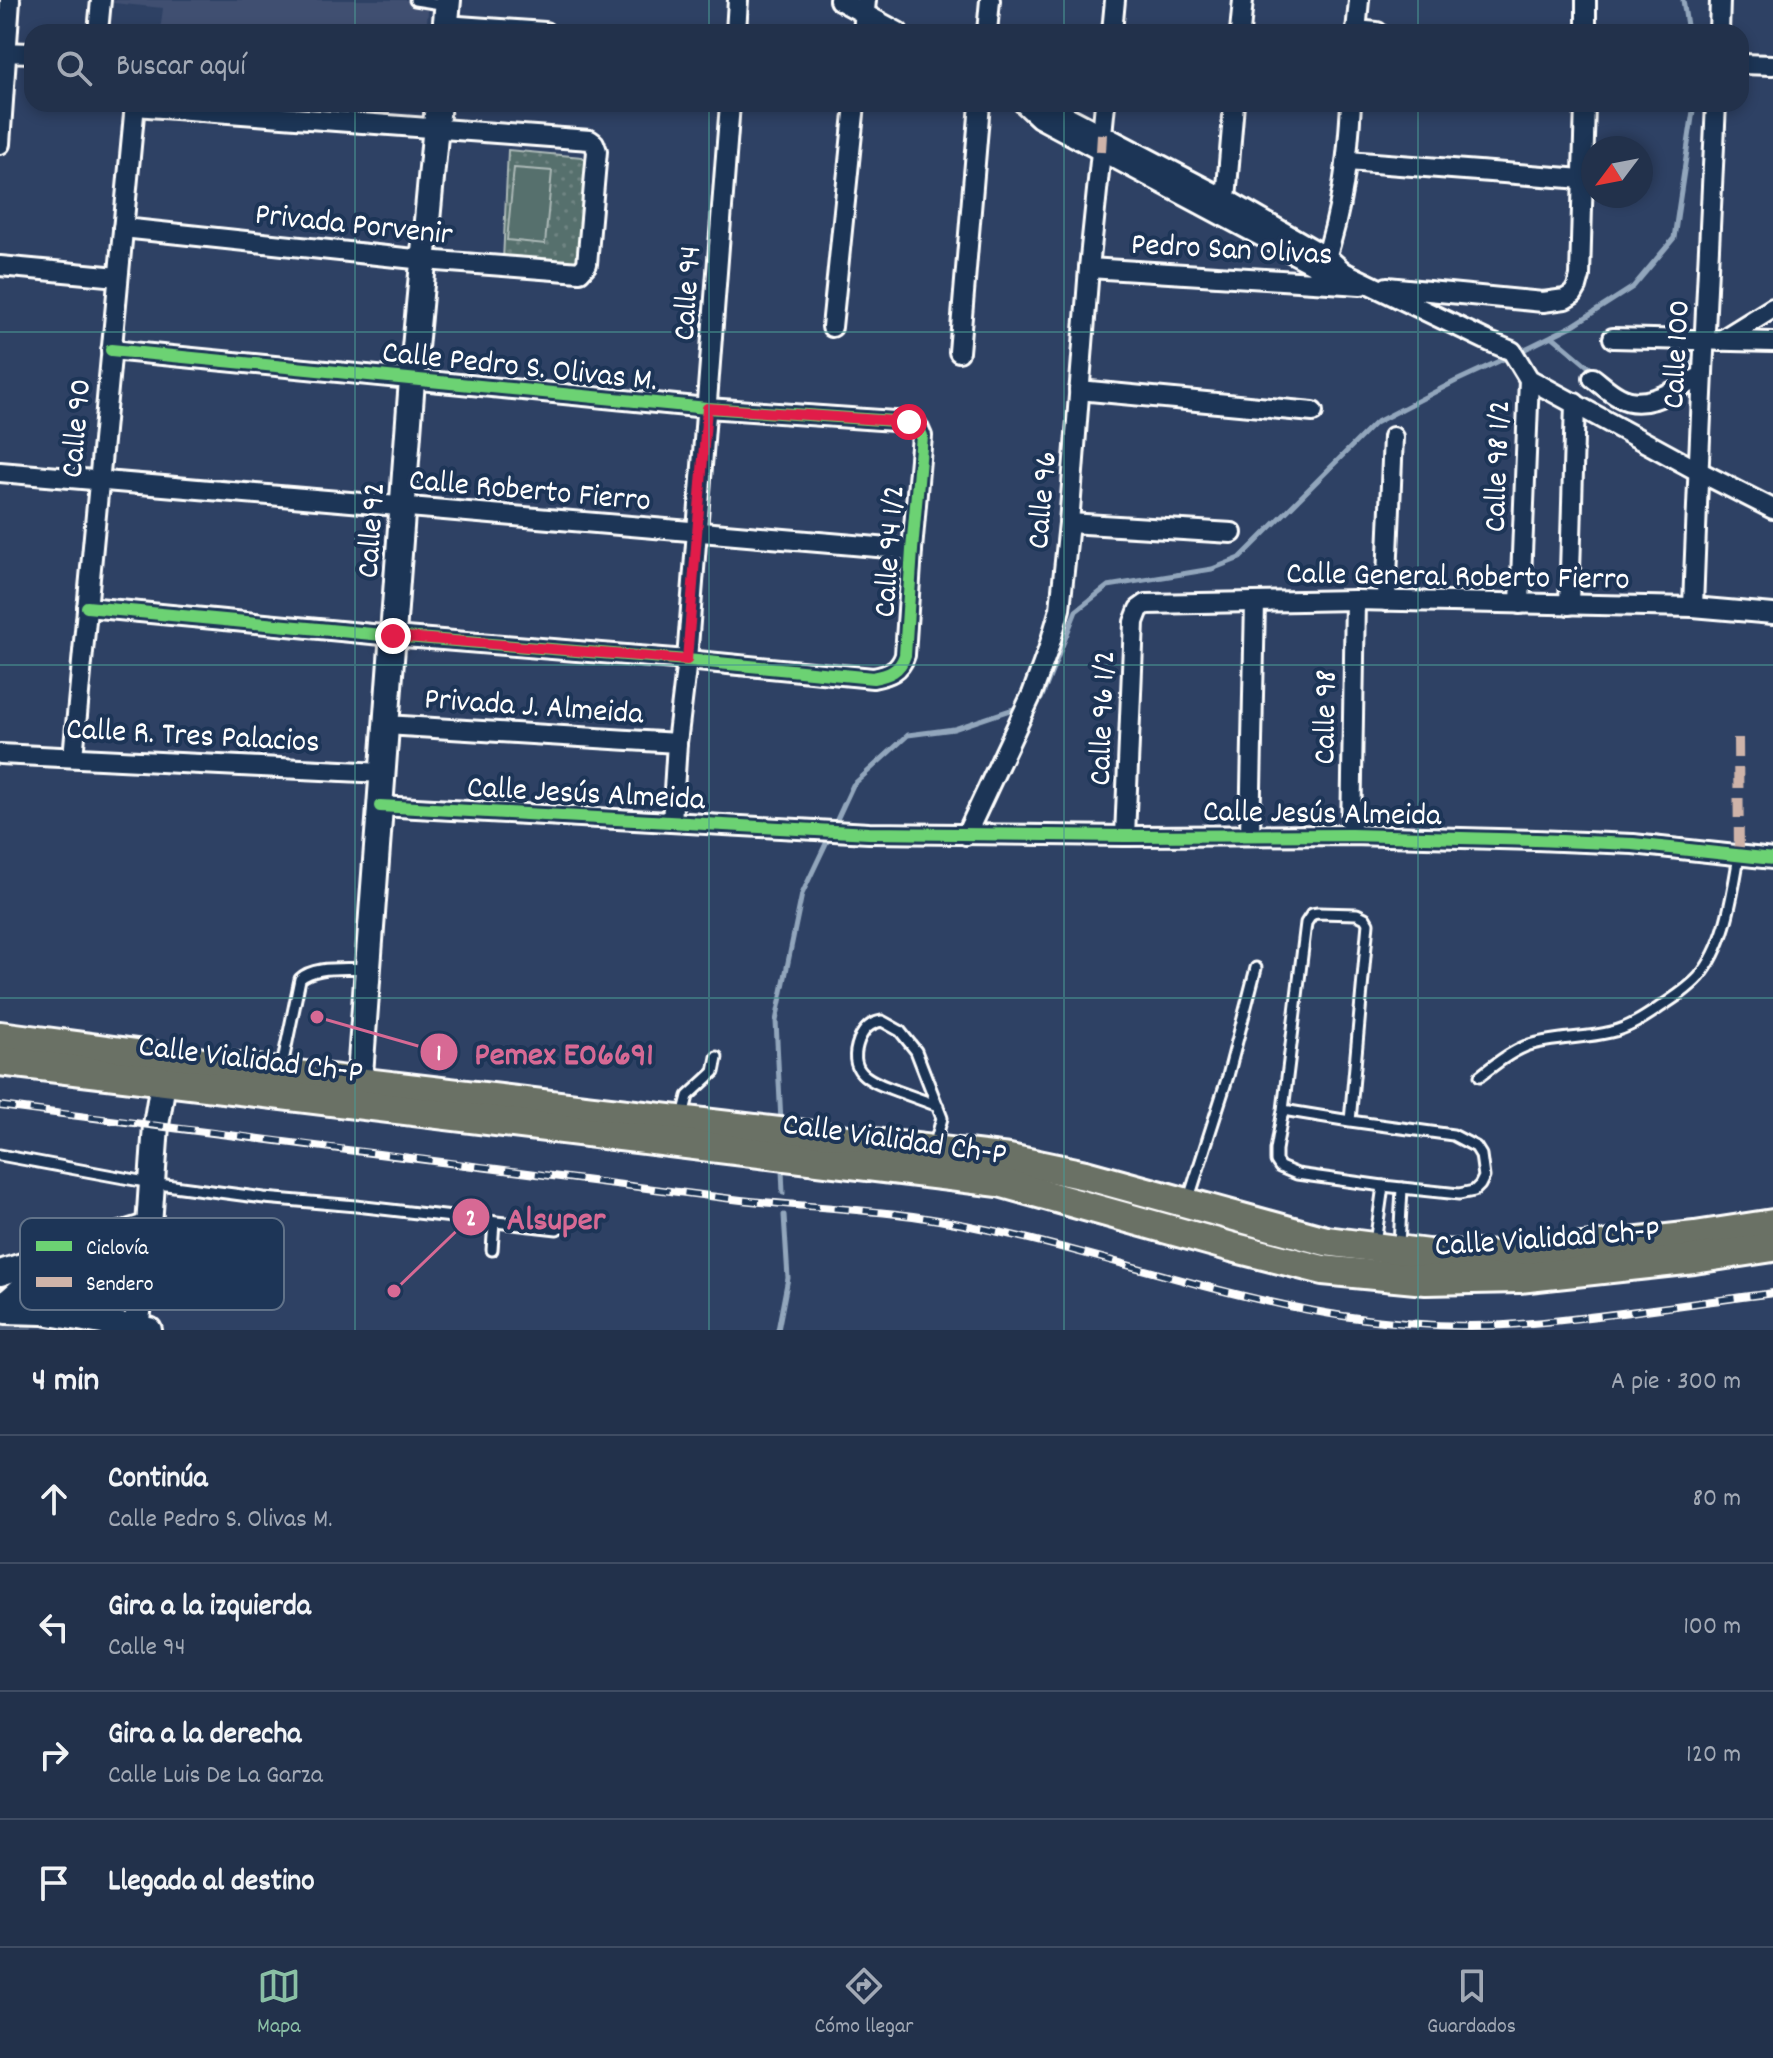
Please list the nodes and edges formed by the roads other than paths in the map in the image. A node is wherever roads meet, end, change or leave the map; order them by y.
1 (10, 0) edge
2 (101, 0) edge
3 (415, 0) edge
4 (738, 0) edge
5 (839, 0) edge
6 (990, 0) edge
7 (1115, 0) edge
8 (1243, 0) edge
9 (1359, 0) edge
10 (1586, 0) edge
11 (1720, 0) edge
12 (865, 15) edge
13 (446, 16) edge
14 (99, 24) edge
15 (496, 24) edge
16 (736, 24) edge
17 (988, 24) edge
18 (1113, 24) edge
19 (1241, 24) edge
20 (1357, 24) edge
21 (1586, 24) edge
22 (1719, 24) edge
23 (3, 52) edge
24 (24, 53) edge
25 (1749, 64) edge
26 (1773, 65) edge
27 (134, 112) edge
28 (219, 112) edge
29 (437, 112) edge
30 (729, 112) edge
31 (854, 112) edge
32 (979, 112) edge
33 (1033, 112) edge
34 (1056, 112) edge
35 (1104, 112) edge
36 (1233, 112) edge
37 (1351, 112) edge
38 (1585, 112) edge
39 (1716, 112) edge
40 (436, 130) junction
41 (1584, 136) edge
42 (1102, 143) junction
43 (0, 144) edge
44 (1348, 161) junction
45 (1581, 179) edge
46 (1226, 199) junction
47 (1581, 208) edge
48 (123, 228) junction
49 (424, 260) junction
50 (0, 266) edge
51 (1089, 268) junction
52 (1322, 269) junction
53 (118, 277) junction
54 (1372, 286) junction
55 (1773, 308) edge
56 (832, 327) dead end
57 (1613, 338) dead end
58 (1712, 341) junction
59 (1773, 342) edge
60 (111, 350) junction
61 (959, 352) dead end
62 (1702, 376) junction
63 (1593, 378) dead end
64 (1529, 379) junction
65 (412, 380) junction
66 (1079, 390) junction
67 (1575, 403) junction
68 (707, 408) junction
69 (1313, 412) dead end
70 (921, 431) joint
71 (1393, 437) dead end
72 (1698, 471) junction
73 (0, 472) edge
74 (99, 481) junction
75 (403, 507) junction
76 (1773, 509) edge
77 (1069, 523) junction
78 (697, 531) junction
79 (1232, 533) dead end
80 (912, 550) junction
81 (1355, 600) junction
82 (1386, 601) junction
83 (1255, 602) junction
84 (1520, 604) junction
85 (1142, 605) joint
86 (1569, 605) junction
87 (87, 607) junction
88 (1693, 607) junction
89 (1773, 614) edge
90 (393, 636) junction
91 (687, 660) junction
92 (386, 725) junction
93 (677, 743) junction
94 (0, 754) edge
95 (73, 757) junction
96 (383, 773) junction
97 (380, 806) junction
98 (672, 822) junction
99 (966, 835) junction
100 (1250, 835) junction
101 (1351, 835) junction
102 (1125, 836) junction
103 (1739, 856) junction
104 (1773, 859) edge
105 (368, 968) junction
106 (1256, 968) dead end
107 (0, 1036) edge
108 (717, 1057) dead end
109 (0, 1061) edge
110 (166, 1069) junction
111 (1480, 1076) dead end
112 (280, 1084) junction
113 (358, 1093) junction
114 (938, 1106) junction
115 (1283, 1110) junction
116 (1350, 1121) junction
117 (681, 1132) junction
118 (0, 1155) edge
119 (929, 1162) junction
120 (151, 1183) junction
121 (1383, 1186) junction
122 (1402, 1188) junction
123 (1187, 1203) junction
124 (149, 1218) edge
125 (494, 1222) junction
126 (1773, 1224) edge
127 (557, 1229) dead end
128 (1178, 1232) junction
129 (1773, 1247) edge
130 (492, 1250) dead end
131 (1385, 1262) junction
132 (20, 1267) edge
133 (0, 1273) edge
134 (20, 1295) edge
135 (5, 1312) edge
136 (143, 1329) edge

1 - 23 street
2 - 14 street
3 - 13 lane
4 - 16 street
5 - 12 street
6 - 17 street
7 - 18 street
8 - 19 street
9 - 20 street
10 - 21 street
11 - 22 street
13 - 15 street
23 - 24 street
23 - 43 street
25 - 26 street
27 - 48 street, Calle 90
28 - 40 street
29 - 40 street, Calle 92
30 - 68 street, Calle 94
31 - 56 street
32 - 61 street
33 - 42 street
34 - 42 street
35 - 42 street, Calle 96
36 - 46 street
37 - 44 street
38 - 41 street
39 - 58 street, Calle 100
40 - 49 street, Calle 92
40 - 49 street, Privada Porvenir
42 - 46 street
42 - 51 street, Calle 96
42 - 52 street
44 - 45 street
44 - 52 street
46 - 52 street
47 - 54 street, Pedro San Olivas
48 - 49 street, Privada Porvenir
48 - 53 street, Calle 90
49 - 65 street, Calle 92
50 - 53 street
51 - 52 street, Pedro San Olivas
51 - 66 street, Calle 96
52 - 54 street, Pedro San Olivas
52 - 54 street
53 - 60 street, Calle 90
54 - 64 street
55 - 58 street
57 - 58 street
58 - 59 street
58 - 62 street, Calle 100
60 - 65 street, Calle Pedro S. Olivas M.
60 - 74 street, Calle 90
62 - 63 street
62 - 72 street, Calle 100
64 - 67 street
64 - 84 street, Calle 98 1/2
65 - 68 street, Calle Pedro S. Olivas M.
65 - 75 street, Calle 92
66 - 69 street
66 - 77 street, Calle 96
67 - 72 street
67 - 86 street
68 - 70 street, Calle Pedro S. Olivas M.
68 - 78 street, Calle 94
70 - 80 street, Calle 94 1/2
71 - 82 street
72 - 76 street
72 - 88 street, Calle 100
73 - 74 street, Calle Roberto Fierro
74 - 75 street, Calle Roberto Fierro
74 - 87 street, Calle 90
75 - 78 street, Calle Roberto Fierro
75 - 90 street, Calle 92
77 - 79 street
77 - 99 street, Calle 96
78 - 80 street, Calle Roberto Fierro
78 - 91 street, Calle 94
80 - 91 street, Calle 94 1/2
81 - 82 street, Calle General Roberto Fierro
81 - 83 street, Calle General Roberto Fierro
81 - 101 street, Calle 98
82 - 84 street, Calle General Roberto Fierro
83 - 85 street, Calle General Roberto Fierro
83 - 100 street
84 - 86 street, Calle General Roberto Fierro
85 - 102 street, Calle 96 1/2
86 - 88 street, Calle General Roberto Fierro
87 - 90 street
87 - 95 street, Calle 90
88 - 89 street, Calle General Roberto Fierro
90 - 91 street
90 - 92 street, Calle 92
91 - 93 street, Calle 94
92 - 93 street, Privada J. Almeida
92 - 96 street, Calle 92
93 - 98 street, Calle 94
94 - 95 street, Calle R. Tres Palacios
95 - 96 street, Calle R. Tres Palacios
96 - 97 street, Calle 92
97 - 98 street, Calle Jesús Almeida
97 - 105 street, Calle 92
98 - 99 street, Calle Jesús Almeida
99 - 102 street, Calle Jesús Almeida
100 - 101 street, Calle Jesús Almeida
100 - 102 street, Calle Jesús Almeida
101 - 103 street, Calle Jesús Almeida
103 - 104 street, Calle Jesús Almeida
103 - 111 lane
105 - 112 lane
105 - 113 street, Calle 92
106 - 123 lane
107 - 110 main road, Calle Vialidad Ch-P
108 - 117 lane
109 - 110 main road, Calle Vialidad Ch-P
110 - 112 main road, Calle Vialidad Ch-P
110 - 120 street
112 - 113 main road, Calle Vialidad Ch-P
113 - 117 main road, Calle Vialidad Ch-P
114 - 114 lane
114 - 119 lane
115 - 116 lane
115 - 116 lane
115 - 121 lane
116 - 122 lane
117 - 119 main road, Calle Vialidad Ch-P
118 - 120 lane
119 - 123 main road, Calle Vialidad Ch-P
119 - 128 main road, Calle Vialidad Ch-P
120 - 124 street
120 - 125 lane
121 - 122 lane
121 - 131 lane
122 - 131 lane
123 - 128 lane
123 - 131 main road, Calle Vialidad Ch-P
125 - 127 lane
125 - 130 lane
126 - 131 main road, Calle Vialidad Ch-P
128 - 131 main road, Calle Vialidad Ch-P
129 - 131 main road, Calle Vialidad Ch-P
132 - 133 street
134 - 135 street
135 - 136 street

